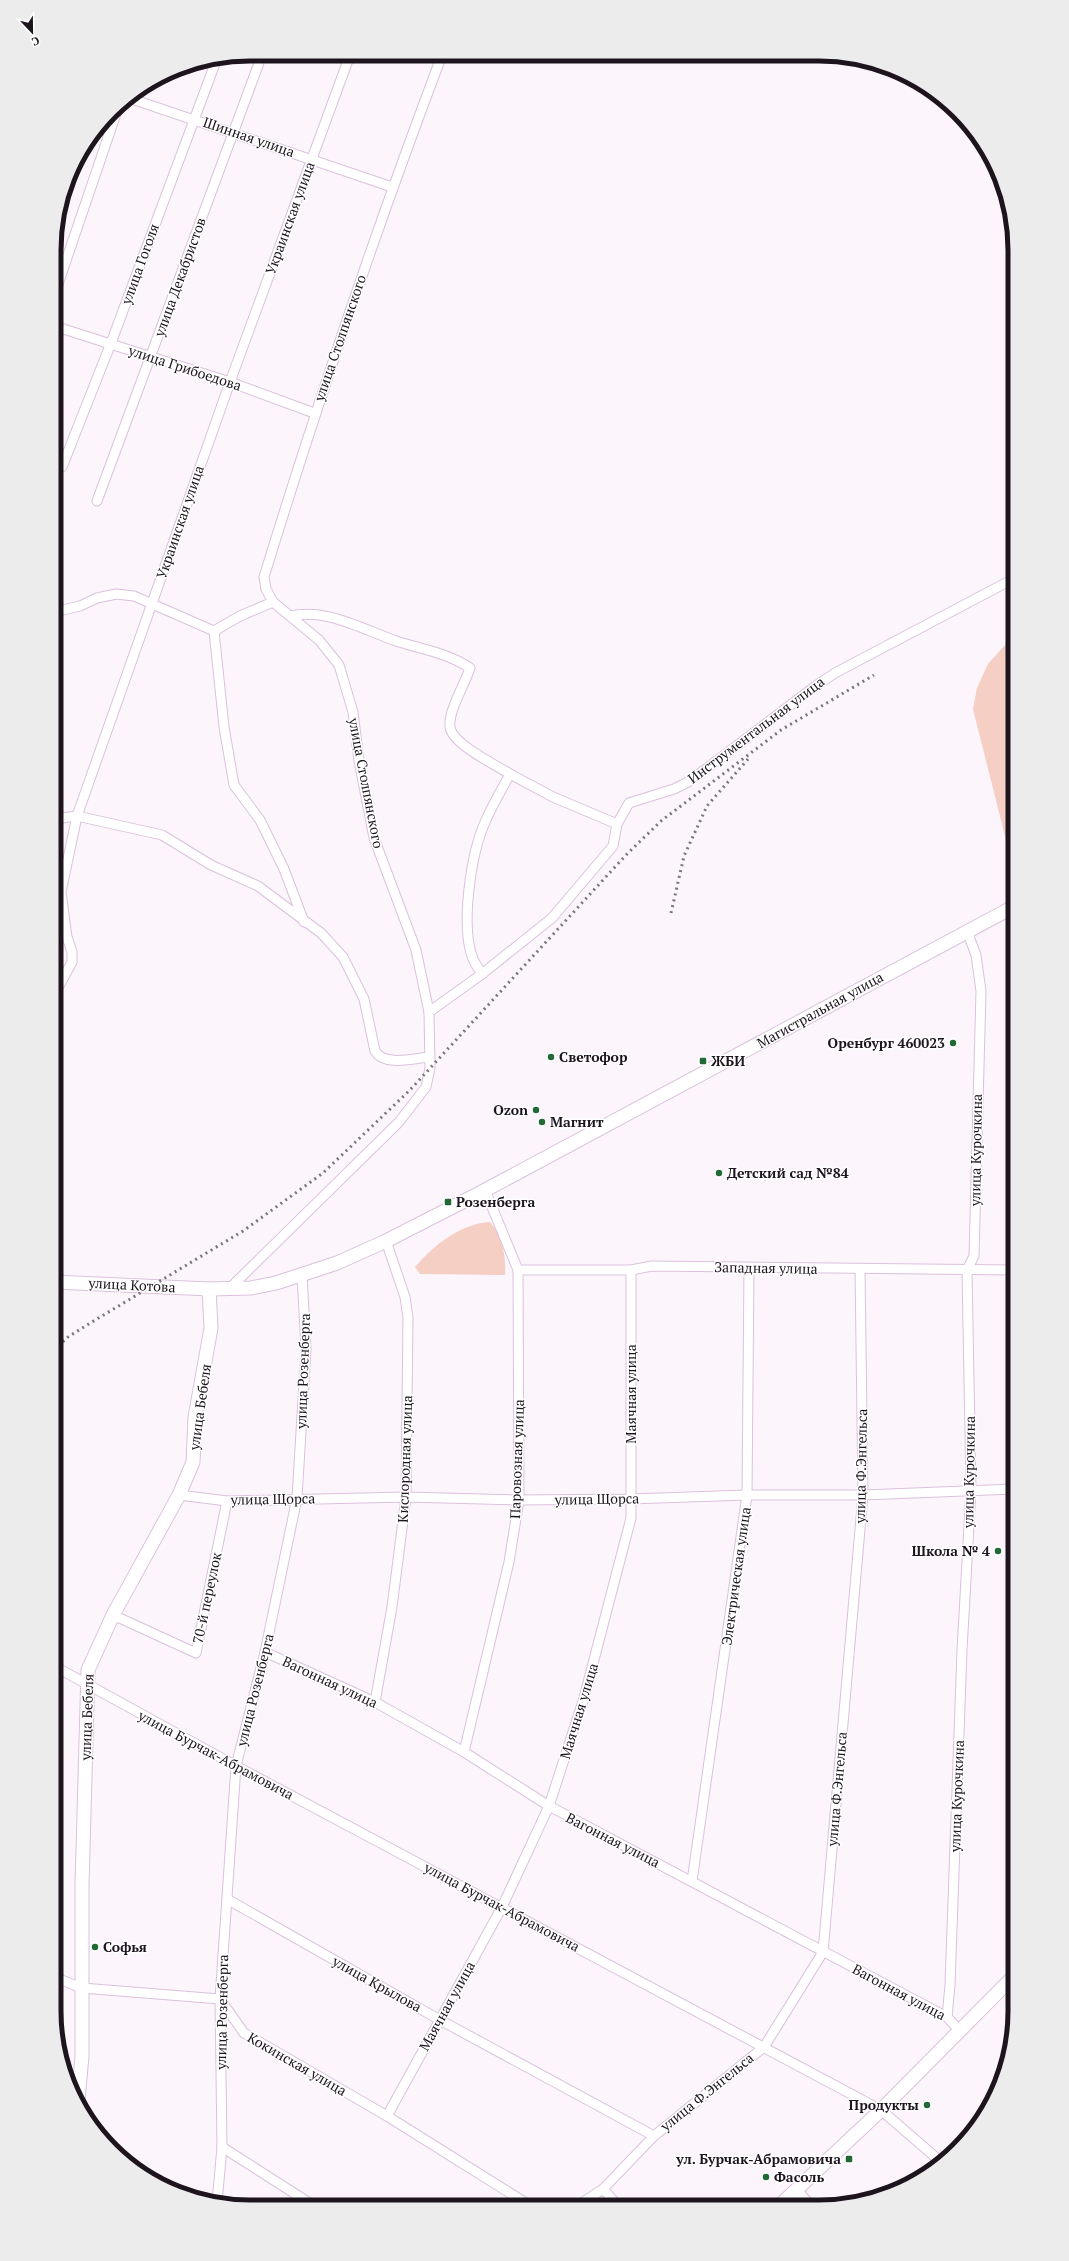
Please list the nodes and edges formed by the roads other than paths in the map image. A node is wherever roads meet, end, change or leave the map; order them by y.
1 (259, 61) edge
2 (348, 61) edge
3 (440, 61) edge
4 (215, 65) edge
5 (135, 100) edge
6 (115, 118) edge
7 (194, 118) junction
8 (234, 132) junction
9 (312, 159) junction
10 (392, 187) junction
11 (61, 275) edge
12 (61, 328) edge
13 (111, 343) junction
14 (151, 356) junction
15 (230, 382) junction
16 (314, 413) junction
17 (62, 467) dead end
18 (97, 501) dead end
19 (1008, 582) edge
20 (273, 602) junction
21 (152, 603) junction
22 (61, 610) edge
23 (290, 616) junction
24 (214, 631) junction
25 (510, 774) junction
26 (77, 816) junction
27 (61, 818) edge
28 (617, 824) junction
29 (1008, 910) edge
30 (304, 922) junction
31 (967, 932) junction
32 (482, 974) junction
33 (61, 982) edge
34 (429, 1012) junction
35 (430, 1057) junction
36 (485, 1190) junction
37 (386, 1241) junction
38 (749, 1268) junction
39 (860, 1269) junction
40 (518, 1270) junction
41 (631, 1270) junction
42 (967, 1270) junction
43 (1008, 1270) edge
44 (302, 1275) junction
45 (61, 1282) edge
46 (230, 1288) junction
47 (209, 1289) junction
48 (1008, 1489) edge
49 (971, 1490) junction
50 (179, 1495) junction
51 (747, 1495) junction
52 (863, 1495) junction
53 (406, 1497) junction
54 (297, 1498) junction
55 (630, 1499) junction
56 (518, 1500) junction
57 (227, 1501) junction
58 (114, 1615) junction
59 (265, 1652) junction
60 (61, 1670) edge
61 (86, 1684) junction
62 (375, 1702) junction
63 (464, 1752) junction
64 (236, 1766) junction
65 (549, 1806) junction
66 (692, 1881) junction
67 (227, 1900) junction
68 (502, 1907) junction
69 (823, 1952) junction
70 (61, 1980) edge
71 (1008, 1982) edge
72 (82, 1988) junction
73 (220, 1999) junction
74 (947, 2017) junction
75 (440, 2020) junction
76 (959, 2030) junction
77 (764, 2047) junction
78 (79, 2090) edge
79 (881, 2110) junction
80 (387, 2116) junction
81 (654, 2136) junction
82 (222, 2147) junction
83 (937, 2158) edge
84 (603, 2189) junction
85 (796, 2189) junction
86 (217, 2197) edge
87 (304, 2200) edge
88 (521, 2200) edge
89 (586, 2200) edge
90 (613, 2200) edge
91 (785, 2200) edge
92 (806, 2200) edge

1 - 8 street, улица Декабристов
2 - 9 street, Украинская улица
3 - 10 street, улица Столпянского
4 - 7 street, улица Гоголя
5 - 7 street, Шинная улица
6 - 11 street
7 - 8 street, Шинная улица
7 - 13 street, улица Гоголя
8 - 9 street, Шинная улица
8 - 14 street, улица Декабристов
9 - 10 street, Шинная улица
9 - 15 street, Украинская улица
10 - 16 street, улица Столпянского
12 - 13 street, улица Грибоедова
13 - 14 street, улица Грибоедова
13 - 17 street, улица Гоголя
14 - 15 street, улица Грибоедова
14 - 18 street, улица Декабристов
15 - 16 street, улица Грибоедова
15 - 21 street, Украинская улица
16 - 20 street, улица Столпянского
19 - 28 street, Инструментальная улица
20 - 23 street, улица Столпянского
20 - 24 street
21 - 22 street
21 - 24 street
21 - 26 street, Украинская улица
23 - 25 street
23 - 34 street, улица Столпянского
24 - 30 street
25 - 28 street
25 - 32 street
26 - 27 street
26 - 30 street
26 - 33 street, Украинская улица
28 - 32 street, Инструментальная улица
29 - 31 street, Магистральная улица
30 - 35 street
31 - 36 street, Магистральная улица
31 - 42 street, улица Курочкина
32 - 34 street, Инструментальная улица
34 - 35 street, улица Столпянского
35 - 46 street, улица Столпянского
36 - 37 street, Магистральная улица
36 - 40 street, Паровозная улица
37 - 44 street, Магистральная улица
37 - 53 street, Кислородная улица
38 - 39 street, Западная улица
38 - 41 street, Западная улица
38 - 51 street, Электрическая улица
39 - 42 street, Западная улица
39 - 52 street, улица Ф.Энгельса
40 - 41 street, Западная улица
40 - 56 street, Паровозная улица
41 - 55 street, Маячная улица
42 - 43 street, Западная улица
42 - 49 street, улица Курочкина
44 - 46 street, Магистральная улица
44 - 54 street, улица Розенберга
45 - 47 street, улица Котова
46 - 47 street, Магистральная улица
47 - 50 street, улица Бебеля
48 - 49 street, улица Щорса
49 - 52 street, улица Щорса
49 - 74 street, улица Курочкина
50 - 57 street, улица Щорса
50 - 58 street, улица Бебеля
51 - 52 street, улица Щорса
51 - 55 street, улица Щорса
51 - 66 street, Электрическая улица
52 - 69 street, улица Ф.Энгельса
53 - 54 street, улица Щорса
53 - 56 street, улица Щорса
53 - 62 street, Кислородная улица
54 - 57 street, улица Щорса
54 - 59 street, улица Розенберга
55 - 56 street, улица Щорса
55 - 65 street, Маячная улица
56 - 63 street, Паровозная улица
57 - 58 street, 70-й переулок
58 - 61 street, улица Бебеля
59 - 62 street, Вагонная улица
59 - 64 street, улица Розенберга
60 - 61 street, улица Бурчак-Абрамовича
61 - 64 street, улица Бурчак-Абрамовича
61 - 72 street, улица Бебеля
62 - 63 street, Вагонная улица
63 - 65 street, Вагонная улица
64 - 67 street, улица Розенберга
64 - 68 street, улица Бурчак-Абрамовича
65 - 66 street, Вагонная улица
65 - 68 street, Маячная улица
66 - 69 street, Вагонная улица
67 - 73 street, улица Розенберга
67 - 75 street, улица Крылова
68 - 75 street, Маячная улица
68 - 77 street, улица Бурчак-Абрамовича
69 - 74 street, Вагонная улица
69 - 77 street, улица Ф.Энгельса
70 - 72 street
71 - 76 street
72 - 73 street
72 - 78 street, улица Бебеля
73 - 80 street, Кокинская улица
73 - 82 street, улица Розенберга
74 - 76 street, Вагонная улица
75 - 80 street, Маячная улица
75 - 81 street, улица Крылова
76 - 79 street
77 - 79 street, улица Бурчак-Абрамовича
77 - 81 street, улица Ф.Энгельса
79 - 83 street, улица Бурчак-Абрамовича
79 - 85 street
80 - 88 street, Кокинская улица
81 - 84 street, улица Ф.Энгельса
82 - 86 street, улица Розенберга
82 - 87 street
84 - 89 street, улица Ф.Энгельса
84 - 90 street
85 - 91 street
85 - 92 street

